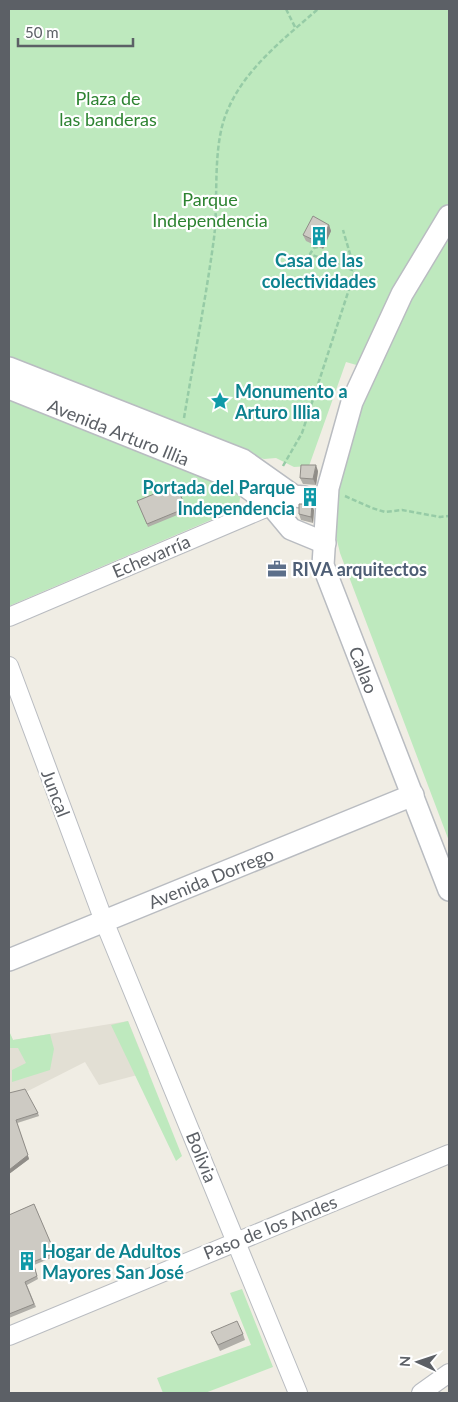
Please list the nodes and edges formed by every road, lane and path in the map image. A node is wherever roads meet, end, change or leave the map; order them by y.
1 (286, 9) edge
2 (318, 9) edge
3 (296, 29) junction
4 (449, 216) edge
5 (343, 230) dead end
6 (318, 247) edge
7 (355, 271) junction
8 (9, 368) edge
9 (9, 388) edge
10 (183, 424) dead end
11 (281, 469) dead end
12 (314, 495) junction
13 (270, 505) junction
14 (449, 516) edge
15 (325, 543) junction
16 (9, 617) edge
17 (9, 666) edge
18 (413, 795) junction
19 (449, 890) edge
20 (104, 921) junction
21 (9, 960) edge
22 (449, 1154) edge
23 (236, 1241) junction
24 (9, 1336) edge
25 (449, 1373) edge
26 (298, 1393) edge
27 (421, 1393) edge

1 - 3 path
2 - 3 path
3 - 10 path
4 - 12 street, Callao
5 - 7 path
6 - 7 path
7 - 11 path
8 - 12 street, Avenida Arturo Illia
9 - 13 street, Avenida Arturo Illia
12 - 13 street, Echevarría
12 - 14 path
12 - 15 street, Callao
13 - 15 street, Avenida Arturo Illia
13 - 16 street, Echevarría
15 - 18 street, Callao
17 - 20 street, Juncal
18 - 19 street, Callao
18 - 20 street, Avenida Dorrego
20 - 21 street, Avenida Dorrego
20 - 23 street, Bolivia
22 - 23 street, Paso de los Andes
23 - 24 street, Paso de los Andes
23 - 26 street, Bolivia
25 - 27 street

